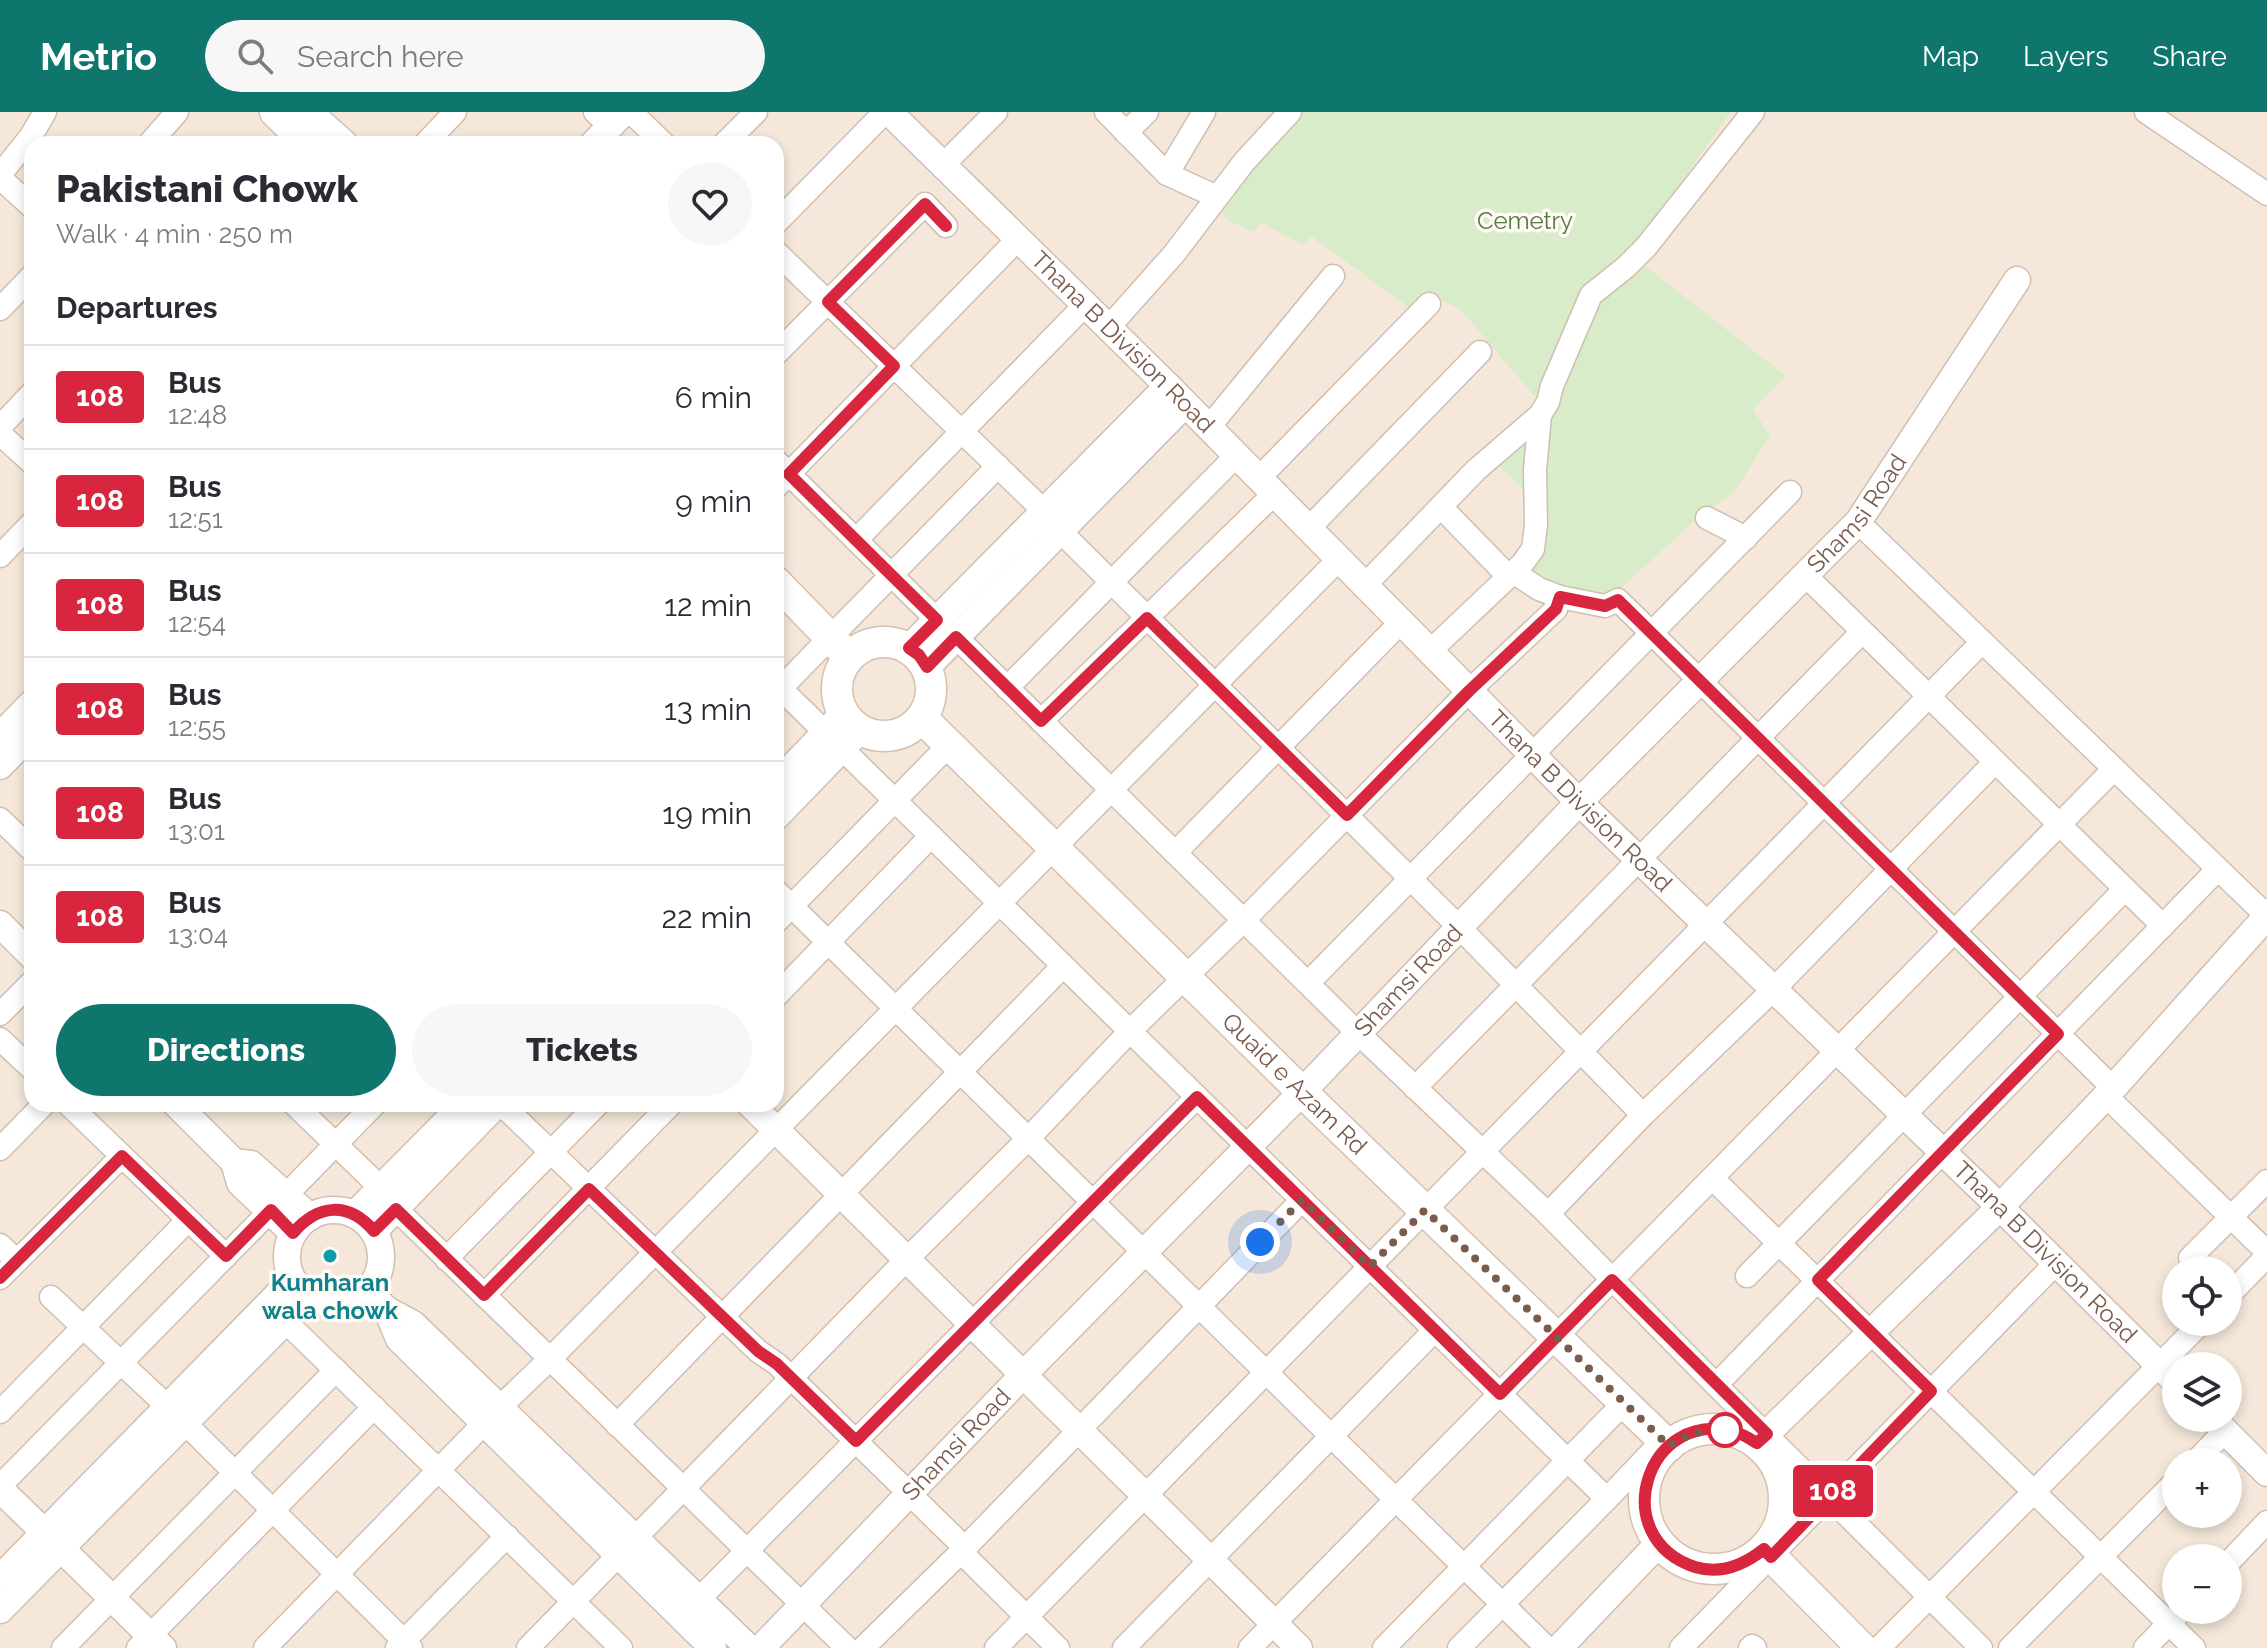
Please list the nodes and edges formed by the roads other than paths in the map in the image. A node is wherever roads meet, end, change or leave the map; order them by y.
1 (45, 112) edge
2 (177, 112) edge
3 (275, 112) edge
4 (306, 112) edge
5 (455, 112) edge
6 (756, 112) edge
7 (887, 112) edge
8 (996, 112) edge
9 (1106, 112) edge
10 (1147, 112) edge
11 (1204, 112) edge
12 (1290, 112) edge
13 (1753, 112) edge
14 (2146, 112) edge
15 (610, 121) edge
16 (1126, 133) junction
17 (31, 136) edge
18 (156, 136) edge
19 (300, 136) edge
20 (333, 136) edge
21 (432, 136) edge
22 (645, 136) edge
23 (732, 136) edge
24 (24, 145) edge
25 (943, 165) junction
26 (1167, 174) junction
27 (0, 177) edge
28 (2267, 194) edge
29 (1217, 197) junction
30 (24, 200) edge
31 (784, 215) edge
32 (946, 226) dead end
33 (1018, 239) junction
34 (784, 260) edge
35 (1333, 276) dead end
36 (2017, 280) dead end
37 (24, 284) edge
38 (828, 302) junction
39 (1429, 304) dead end
40 (1085, 305) junction
41 (0, 309) edge
42 (1109, 327) junction
43 (784, 346) edge
44 (1480, 352) dead end
45 (894, 366) junction
46 (1176, 395) junction
47 (24, 402) edge
48 (1540, 415) junction
49 (0, 427) edge
50 (1209, 427) junction
51 (962, 431) junction
52 (0, 434) edge
53 (1237, 455) junction
54 (24, 456) edge
55 (998, 466) junction
56 (784, 470) edge
57 (784, 477) edge
58 (1266, 486) junction
59 (1790, 492) dead end
60 (1441, 507) junction
61 (1707, 518) dead end
62 (1052, 521) junction
63 (1858, 522) junction
64 (1309, 528) junction
65 (24, 531) edge
66 (1746, 538) junction
67 (856, 540) junction
68 (0, 556) edge
69 (1339, 559) junction
70 (1511, 574) junction
71 (892, 575) junction
72 (1805, 575) junction
73 (1112, 582) junction
74 (1365, 585) junction
75 (784, 590) edge
76 (1560, 597) junction
77 (1147, 618) junction
78 (1401, 622) junction
79 (946, 628) junction
80 (1862, 632) junction
81 (1652, 634) junction
82 (1982, 642) junction
83 (840, 647) junction
84 (1430, 651) junction
85 (918, 658) junction
86 (1700, 681) junction
87 (784, 684) edge
88 (1215, 685) junction
89 (1007, 688) junction
90 (1469, 691) junction
91 (784, 694) edge
92 (1929, 697) junction
93 (24, 711) edge
94 (922, 718) junction
95 (1041, 721) junction
96 (843, 732) junction
97 (1, 733) edge
98 (1758, 738) junction
99 (24, 741) edge
100 (949, 745) junction
101 (1278, 748) junction
102 (1533, 755) junction
103 (1995, 762) junction
104 (0, 766) edge
105 (2114, 769) junction
106 (784, 778) edge
107 (1111, 790) junction
108 (895, 801) junction
109 (1579, 802) junction
110 (1824, 803) junction
111 (784, 807) edge
112 (1347, 815) junction
113 (0, 819) edge
114 (2059, 825) junction
115 (931, 836) junction
116 (24, 842) edge
117 (1054, 848) junction
118 (1175, 853) junction
119 (1639, 859) junction
120 (1891, 869) junction
121 (2218, 869) junction
122 (1411, 880) junction
123 (2125, 889) junction
124 (784, 903) edge
125 (999, 903) junction
126 (784, 908) edge
127 (2267, 915) edge
128 (1244, 920) junction
129 (0, 924) edge
130 (1706, 924) junction
131 (2163, 926) junction
132 (1459, 927) junction
133 (1954, 932) junction
134 (828, 942) junction
135 (24, 948) edge
136 (1063, 966) junction
137 (1185, 977) junction
138 (1308, 983) junction
139 (1515, 985) junction
140 (784, 988) edge
141 (1774, 989) junction
142 (24, 990) edge
143 (2020, 997) junction
144 (895, 1009) junction
145 (0, 1014) edge
146 (1131, 1030) junction
147 (1358, 1033) junction
148 (2058, 1034) junction
149 (0, 1039) edge
150 (1581, 1051) junction
151 (1837, 1051) junction
152 (24, 1062) edge
153 (960, 1072) junction
154 (1415, 1088) junction
155 (1302, 1092) junction
156 (2109, 1092) junction
157 (1197, 1097) junction
158 (36, 1112) edge
159 (76, 1112) edge
160 (184, 1112) edge
161 (306, 1112) edge
162 (367, 1112) edge
163 (458, 1112) edge
164 (490, 1112) edge
165 (508, 1112) edge
166 (590, 1112) edge
167 (663, 1112) edge
168 (758, 1112) edge
169 (1643, 1115) junction
170 (1905, 1115) junction
171 (776, 1130) junction
172 (1029, 1138) junction
173 (336, 1144) junction
174 (1248, 1146) junction
175 (0, 1149) edge
176 (551, 1152) junction
177 (1482, 1152) junction
178 (1943, 1152) junction
179 (122, 1156) junction
180 (1712, 1178) junction
181 (2267, 1181) edge
182 (589, 1189) junction
183 (842, 1194) junction
184 (388, 1198) junction
185 (1302, 1200) junction
186 (278, 1203) junction
187 (1093, 1203) junction
188 (2000, 1207) junction
189 (1425, 1210) junction
190 (1548, 1214) junction
191 (2232, 1217) junction
192 (188, 1220) junction
193 (365, 1222) junction
194 (302, 1225) junction
195 (1780, 1243) junction
196 (0, 1245) edge
197 (1143, 1252) junction
198 (655, 1253) junction
199 (2267, 1254) edge
200 (226, 1256) junction
201 (2192, 1256) edge
202 (446, 1259) junction
203 (907, 1259) junction
204 (17, 1261) junction
205 (2056, 1263) junction
206 (1370, 1266) junction
207 (1747, 1276) dead end
208 (0, 1278) edge
209 (1612, 1280) junction
210 (1818, 1280) junction
211 (2242, 1281) edge
212 (300, 1288) junction
213 (367, 1291) junction
214 (484, 1295) junction
215 (51, 1297) dead end
216 (1198, 1306) junction
217 (722, 1317) junction
218 (285, 1321) junction
219 (973, 1323) junction
220 (83, 1327) junction
221 (1435, 1330) junction
222 (1871, 1332) junction
223 (1556, 1337) junction
224 (550, 1359) junction
225 (121, 1363) junction
226 (2162, 1368) edge
227 (336, 1370) junction
228 (1266, 1373) junction
229 (1024, 1374) junction
230 (790, 1378) junction
231 (2162, 1379) edge
232 (1716, 1385) junction
233 (1931, 1391) junction
234 (1500, 1394) junction
235 (1624, 1403) junction
236 (374, 1407) junction
237 (0, 1412) edge
238 (176, 1415) junction
239 (492, 1415) junction
240 (617, 1425) junction
241 (1080, 1429) junction
242 (2225, 1432) edge
243 (1331, 1437) junction
244 (1762, 1438) junction
245 (856, 1441) junction
246 (1666, 1443) junction
247 (1568, 1460) junction
248 (439, 1470) junction
249 (235, 1473) junction
250 (2267, 1473) edge
251 (0, 1488) edge
252 (684, 1490) junction
253 (2034, 1492) junction
254 (909, 1493) junction
255 (1146, 1495) junction
256 (2162, 1495) edge
257 (1829, 1496) junction
258 (1607, 1499) junction
259 (1396, 1500) junction
260 (273, 1510) junction
261 (2267, 1522) edge
262 (507, 1536) junction
263 (53, 1541) junction
264 (627, 1548) junction
265 (2242, 1548) edge
266 (1666, 1549) junction
267 (963, 1550) junction
268 (747, 1551) junction
269 (1768, 1553) junction
270 (2100, 1557) junction
271 (1210, 1560) junction
272 (1464, 1567) junction
273 (337, 1574) junction
274 (0, 1578) edge
275 (1931, 1597) junction
276 (112, 1598) junction
277 (698, 1600) junction
278 (574, 1602) junction
279 (801, 1604) junction
280 (1502, 1604) junction
281 (2162, 1606) edge
282 (0, 1610) edge
283 (1026, 1617) junction
284 (1274, 1623) junction
285 (2169, 1624) edge
286 (2180, 1624) edge
287 (150, 1644) edge
288 (404, 1646) edge
289 (63, 1648) edge
290 (265, 1648) edge
291 (528, 1648) edge
292 (621, 1648) edge
293 (713, 1648) edge
294 (749, 1648) edge
295 (761, 1648) edge
296 (847, 1648) edge
297 (863, 1648) edge
298 (996, 1648) edge
299 (1058, 1648) edge
300 (1124, 1648) edge
301 (1250, 1648) edge
302 (1299, 1648) edge
303 (1384, 1648) edge
304 (1459, 1648) edge
305 (1547, 1648) edge
306 (1559, 1648) edge
307 (1581, 1648) edge
308 (1681, 1648) edge
309 (1862, 1648) edge
310 (1879, 1648) edge
311 (1981, 1648) edge
312 (2010, 1648) edge
313 (2145, 1648) edge
314 (2194, 1648) edge

1 - 17 street
2 - 18 street
3 - 19 main road
4 - 20 main road
5 - 21 street
6 - 23 street
7 - 25 street, Thana B Division Road
7 - 31 street
8 - 25 street
9 - 16 street
10 - 16 street
11 - 26 street
12 - 29 street
13 - 48 street
14 - 28 street
15 - 22 street
16 - 26 street
24 - 27 street
25 - 33 street, Thana B Division Road
26 - 29 street
27 - 30 street
29 - 42 street
32 - 38 street
33 - 40 street, Thana B Division Road
33 - 45 street
34 - 38 street
35 - 50 street
36 - 63 street, Shamsi Road
37 - 41 street
38 - 43 street
38 - 45 street
39 - 58 street
40 - 42 street, Thana B Division Road
40 - 51 street
42 - 46 street, Thana B Division Road
44 - 64 street
45 - 51 street
45 - 56 street
46 - 50 street, Thana B Division Road
46 - 62 street
47 - 49 street
48 - 60 street
48 - 70 street
50 - 53 street, Thana B Division Road
51 - 55 street
51 - 67 street
52 - 54 street
53 - 58 street, Thana B Division Road
53 - 73 street
55 - 62 street
55 - 71 street
57 - 67 street
58 - 64 street, Thana B Division Road
58 - 77 street
59 - 66 street
60 - 70 street
60 - 74 street
61 - 66 street
62 - 73 street
62 - 79 street
63 - 72 street, Shamsi Road
63 - 82 street
64 - 69 street, Thana B Division Road
65 - 68 street
66 - 81 street
67 - 71 street
69 - 74 street, Thana B Division Road
69 - 88 street
70 - 76 street
70 - 84 street
71 - 79 street
71 - 83 street
72 - 80 street
72 - 86 street, Shamsi Road
73 - 77 street
73 - 89 street
74 - 78 street, Thana B Division Road
75 - 83 main road
76 - 81 street
76 - 90 street
77 - 88 street
77 - 95 street
78 - 84 street, Thana B Division Road
78 - 101 street
79 - 85 street
79 - 89 street
80 - 92 street
80 - 98 street
81 - 86 street
81 - 102 street
82 - 92 street
82 - 105 street
83 - 85 main road
83 - 87 street
83 - 96 main road
84 - 90 street, Thana B Division Road
85 - 94 main road
86 - 98 street
86 - 109 street, Shamsi Road
88 - 101 street
88 - 107 street
89 - 95 street
90 - 102 street, Thana B Division Road
90 - 112 street
91 - 96 street
92 - 103 street
92 - 110 street
93 - 97 street
94 - 96 main road
94 - 100 main road, Quaid e Azam Rd
95 - 107 street
96 - 106 street
96 - 108 street
96 - 111 street
98 - 110 street
98 - 119 street
99 - 104 street
100 - 108 street
100 - 117 main road, Quaid e Azam Rd
101 - 112 street
101 - 118 street
102 - 109 street, Thana B Division Road
102 - 122 street
103 - 114 street
103 - 120 street
105 - 114 street
105 - 121 street
107 - 117 street
107 - 118 street
108 - 115 street
108 - 124 street
109 - 119 street, Thana B Division Road
109 - 132 street, Shamsi Road
110 - 120 street
110 - 130 street
112 - 122 street
112 - 128 street
113 - 116 street
114 - 123 street
114 - 133 street
115 - 125 street
115 - 134 street
117 - 125 street
117 - 137 main road, Quaid e Azam Rd
118 - 128 street
119 - 130 street, Thana B Division Road
119 - 139 street
120 - 133 street
120 - 141 street
121 - 127 street
121 - 131 street
122 - 132 street
122 - 138 street
123 - 131 street
123 - 143 street
125 - 136 street
125 - 144 street
126 - 134 street
127 - 156 street
128 - 137 street
128 - 138 street
129 - 135 street
130 - 141 street, Thana B Division Road
130 - 150 street
131 - 148 street
132 - 139 street
132 - 147 street, Shamsi Road
133 - 143 street
133 - 151 street
134 - 140 street
134 - 144 street
136 - 146 street
136 - 153 street
137 - 146 street
137 - 155 main road, Quaid e Azam Rd
138 - 147 street
139 - 150 street
139 - 154 street
141 - 151 street, Thana B Division Road
141 - 169 street
142 - 145 street
143 - 148 street
143 - 170 street
144 - 153 street
144 - 171 street
146 - 157 street
146 - 172 street
147 - 154 street
147 - 155 street, Shamsi Road
148 - 156 street
148 - 178 street
149 - 152 street
150 - 169 street
150 - 177 street
151 - 170 street, Thana B Division Road
151 - 180 street
153 - 172 street
153 - 183 street
154 - 177 street
155 - 174 street, Shamsi Road
155 - 189 main road, Quaid e Azam Rd
156 - 188 street
156 - 191 street
157 - 174 street
157 - 187 street
158 - 175 street
159 - 179 street
160 - 186 street
161 - 173 street
162 - 173 street
163 - 184 street
164 - 184 street
165 - 176 street
166 - 176 street
167 - 182 street
168 - 171 street
169 - 190 street
170 - 178 street, Thana B Division Road
170 - 195 street
171 - 183 street
171 - 198 street
172 - 187 street
172 - 203 street
173 - 184 street
173 - 186 street
174 - 185 street
174 - 197 street, Shamsi Road
176 - 182 street
176 - 202 street
177 - 189 street
177 - 190 street
178 - 188 street, Thana B Division Road
178 - 210 street
179 - 192 street
179 - 204 street
180 - 195 street
180 - 209 street
181 - 191 street
182 - 198 street
182 - 214 street
183 - 203 street
183 - 217 street
184 - 193 street
184 - 202 street
185 - 206 street
185 - 216 street
186 - 194 street
186 - 200 street
187 - 197 street
187 - 219 street
188 - 205 street, Thana B Division Road
188 - 222 street
189 - 206 street
189 - 223 main road, Quaid e Azam Rd
190 - 209 street
191 - 199 street
191 - 201 street
192 - 200 street
192 - 220 street
193 - 194 street
193 - 213 street
194 - 212 street
195 - 207 street
195 - 210 street
196 - 204 street
197 - 216 street
197 - 229 street, Shamsi Road
198 - 217 street
198 - 224 street
199 - 211 street
200 - 225 street
202 - 214 street
203 - 219 street
203 - 230 street
204 - 208 street
205 - 226 street, Thana B Division Road
205 - 233 street
206 - 221 street
206 - 228 street
209 - 223 street
209 - 232 street
210 - 222 street
210 - 232 street
212 - 213 street
212 - 218 street
212 - 238 street
213 - 239 street
214 - 224 street
215 - 220 street
216 - 228 street
216 - 241 street
217 - 230 street
217 - 240 street
218 - 227 street
218 - 238 street
219 - 229 street
219 - 245 street
220 - 225 street
220 - 237 street
221 - 234 street
221 - 243 street
222 - 233 street
222 - 244 street
223 - 234 street
223 - 235 main road, Quaid e Azam Rd
224 - 239 street
224 - 240 street
225 - 238 street
225 - 251 street
227 - 236 street
227 - 249 street
228 - 243 street
228 - 255 street
229 - 241 street
229 - 254 street, Shamsi Road
230 - 245 street
230 - 252 street
231 - 253 street
232 - 244 street
233 - 253 street
233 - 257 street
234 - 247 street
234 - 259 street
235 - 246 main road, Quaid e Azam Rd
235 - 247 street
236 - 248 street
236 - 260 street
238 - 249 street
238 - 263 street
239 - 248 street
239 - 264 street
240 - 252 street
241 - 255 street
241 - 267 street
242 - 250 street
243 - 259 street
243 - 271 street
244 - 246 main road
244 - 257 street
244 - 269 main road
245 - 254 street
245 - 268 street
246 - 258 street
246 - 266 main road
247 - 258 street
247 - 272 street
248 - 262 street
248 - 273 street
249 - 260 street
249 - 276 street
251 - 263 street
252 - 264 street
252 - 268 street
253 - 270 street
253 - 275 street
254 - 267 street
254 - 279 street, Shamsi Road
255 - 271 street
255 - 283 street
256 - 270 street
257 - 269 street
257 - 275 street
258 - 280 street
259 - 272 street
259 - 284 street
260 - 273 street
260 - 287 street
261 - 265 street
262 - 278 street
262 - 288 street
263 - 274 street
263 - 276 street
263 - 282 street
264 - 277 street
264 - 278 street
264 - 293 street
266 - 269 main road
266 - 306 street
266 - 307 street
267 - 283 street
267 - 297 street
268 - 277 street
268 - 279 street
269 - 308 street
269 - 309 main road
270 - 281 street
270 - 312 street
271 - 284 street
271 - 300 street
272 - 280 street
272 - 303 street
273 - 288 street
273 - 290 street
275 - 310 street
275 - 311 street
276 - 287 street
276 - 289 street
277 - 294 street
278 - 291 street
278 - 292 street
279 - 295 street, Shamsi Road
279 - 296 street
280 - 304 street
280 - 305 street
283 - 298 street
283 - 299 street
284 - 301 street
284 - 302 street
285 - 313 street
286 - 314 street

